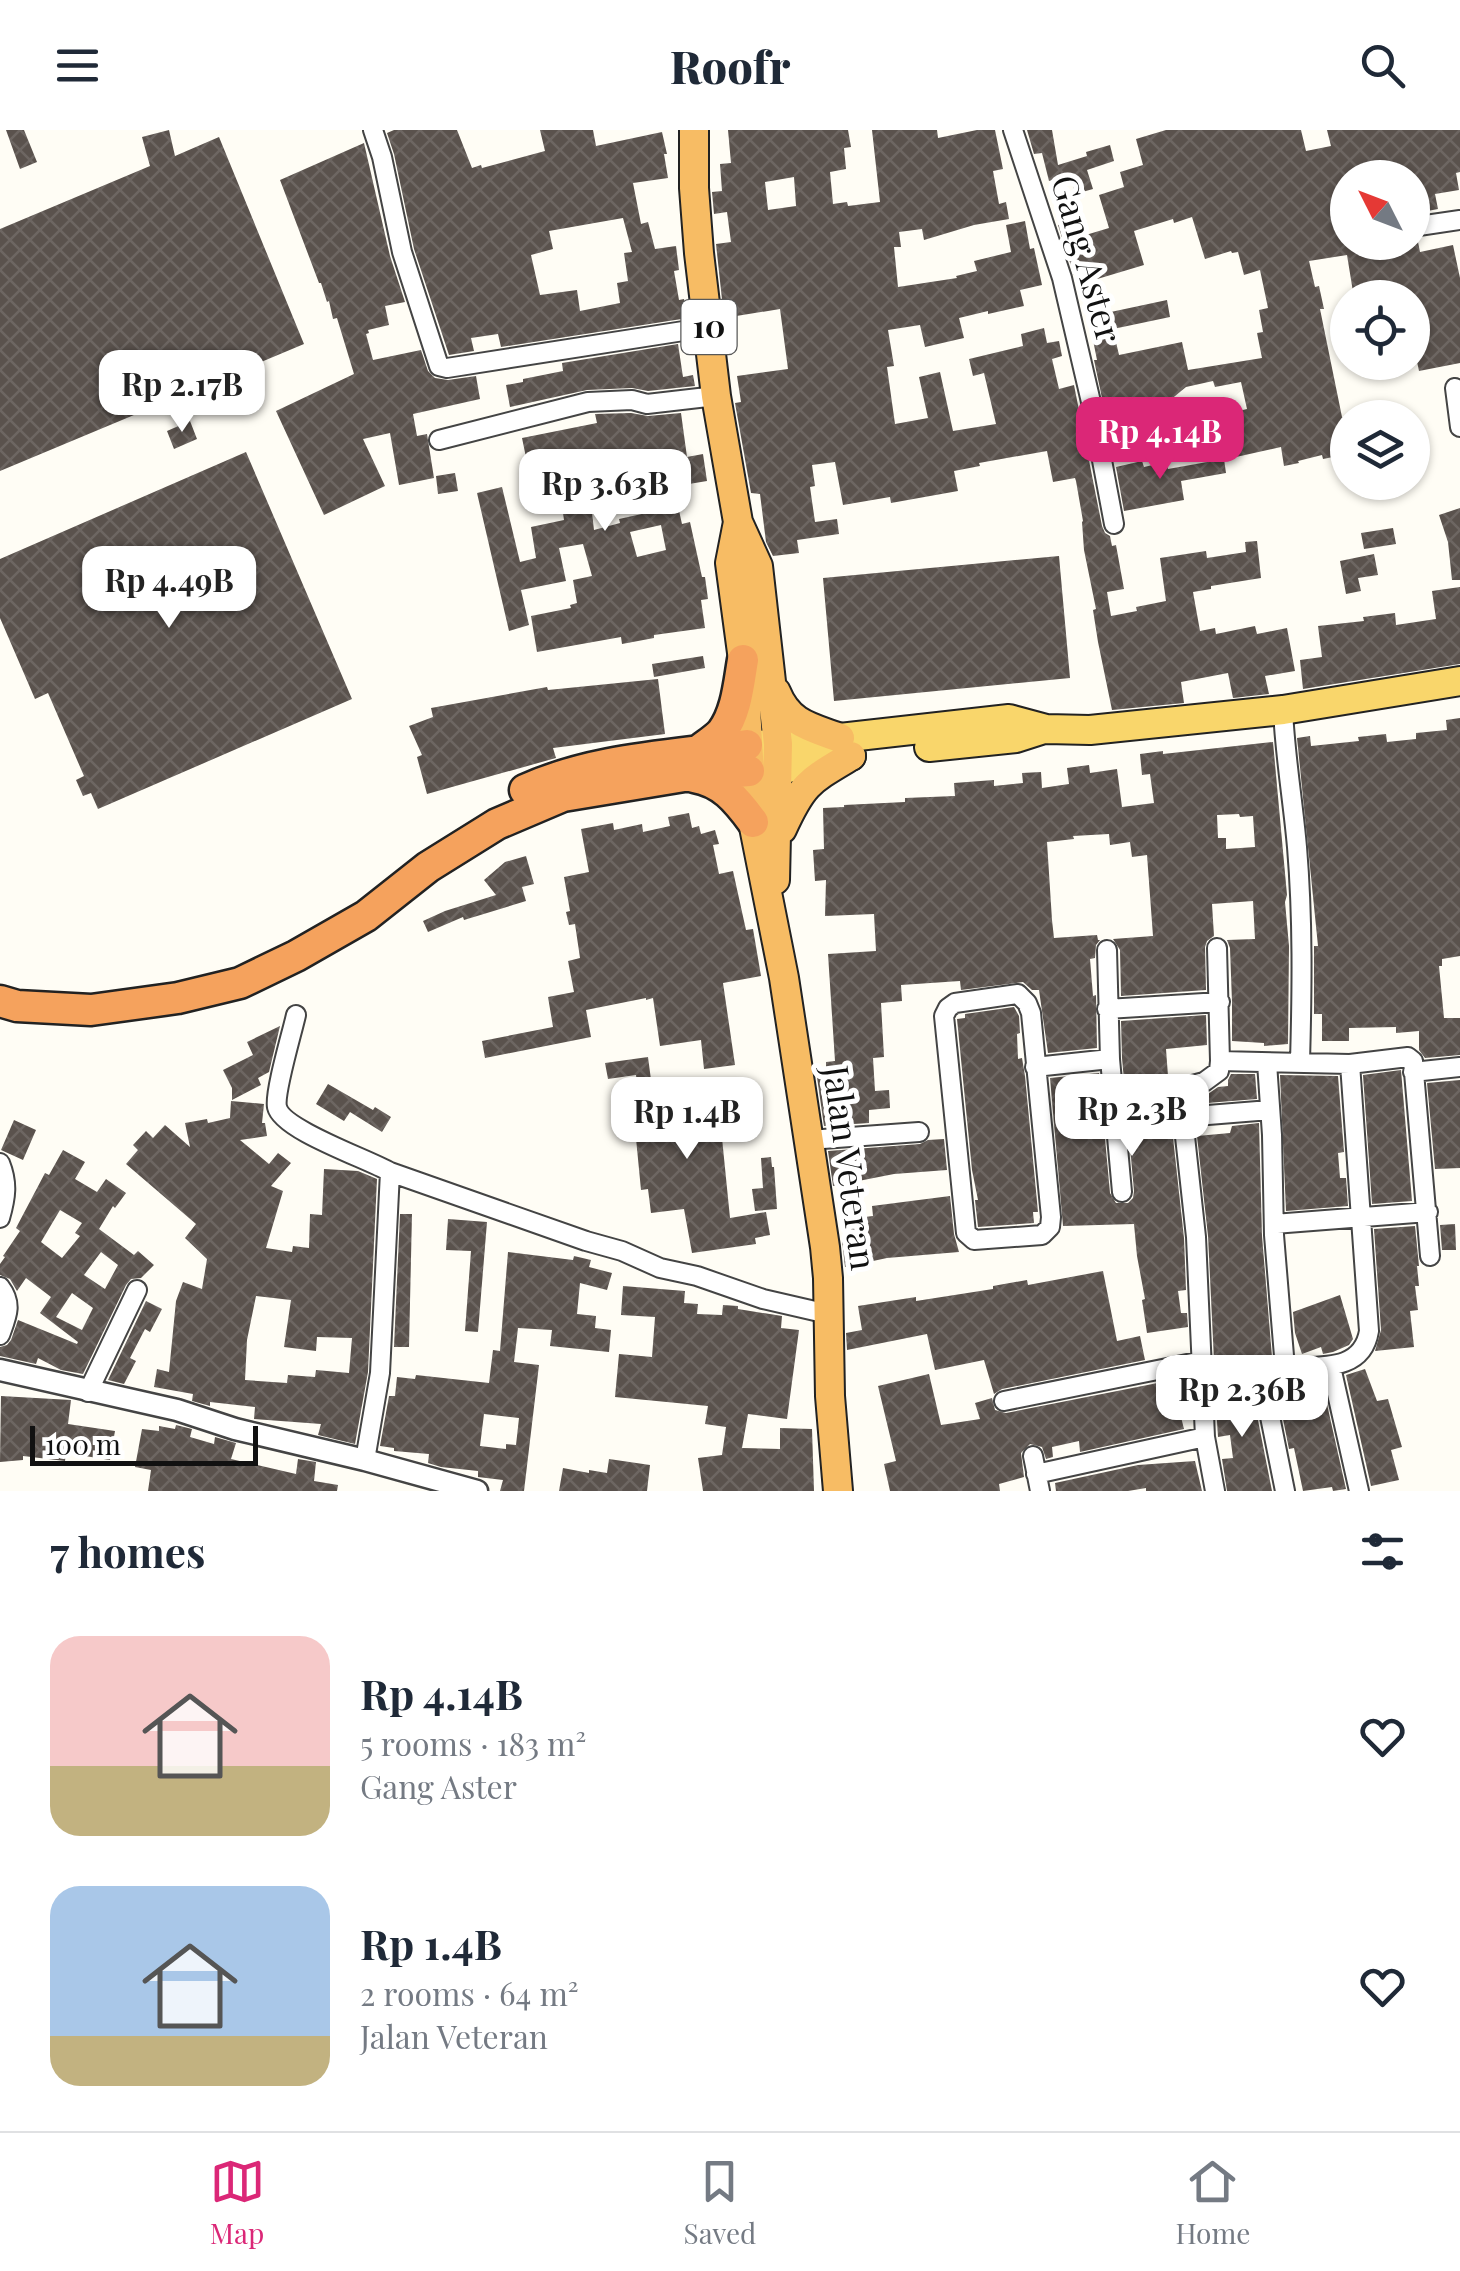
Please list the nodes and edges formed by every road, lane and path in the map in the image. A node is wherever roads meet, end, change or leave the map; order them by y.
1 (374, 130) edge
2 (694, 130) edge
3 (1013, 130) edge
4 (1460, 220) edge
5 (1430, 224) edge
6 (709, 327) junction
7 (1455, 388) dead end
8 (716, 396) junction
9 (1460, 427) edge
10 (439, 440) dead end
11 (738, 522) junction
12 (1114, 524) dead end
13 (743, 660) junction
14 (770, 676) junction
15 (1460, 681) edge
16 (1283, 710) junction
17 (846, 747) junction
18 (763, 757) junction
19 (690, 764) junction
20 (752, 822) junction
21 (776, 842) junction
22 (772, 917) junction
23 (1217, 948) dead end
24 (1107, 950) dead end
25 (0, 984) edge
26 (0, 1001) edge
27 (1220, 1002) junction
28 (1107, 1009) junction
29 (296, 1015) dead end
30 (1110, 1058) junction
31 (1220, 1061) junction
32 (1300, 1062) junction
33 (1268, 1063) junction
34 (1350, 1064) junction
35 (1460, 1066) edge
36 (1034, 1067) junction
37 (1413, 1072) junction
38 (1270, 1110) junction
39 (1208, 1115) dead end
40 (918, 1132) dead end
41 (809, 1140) junction
42 (0, 1163) edge
43 (390, 1172) junction
44 (1122, 1192) dead end
45 (1428, 1212) junction
46 (1361, 1217) junction
47 (0, 1218) edge
48 (1274, 1224) junction
49 (1430, 1256) dead end
50 (0, 1287) edge
51 (137, 1290) dead end
52 (828, 1314) junction
53 (0, 1334) edge
54 (1203, 1367) junction
55 (1331, 1367) junction
56 (1285, 1368) junction
57 (0, 1370) edge
58 (1261, 1372) junction
59 (88, 1392) junction
60 (1004, 1401) dead end
61 (1206, 1437) junction
62 (365, 1460) junction
63 (1036, 1473) edge
64 (428, 1484) edge
65 (477, 1491) edge
66 (838, 1491) edge
67 (1214, 1491) edge
68 (1284, 1491) edge
69 (1358, 1491) edge

1 - 6 street
2 - 6 highway, 10
3 - 12 street, Gang Aster
4 - 5 street
6 - 8 highway, 10
7 - 9 street
8 - 10 street
8 - 11 highway, 10
11 - 13 highway, 10
11 - 14 highway, 10
13 - 18 highway, 10
13 - 19 highway
14 - 17 highway
14 - 18 highway, 10
15 - 16 main road
16 - 17 main road
16 - 32 street
17 - 18 main road
17 - 21 highway
18 - 19 highway
18 - 20 highway, Jalan Veteran / 10
18 - 21 highway, Jalan Veteran / 10
19 - 20 highway
19 - 25 highway
19 - 26 highway
20 - 22 highway, Jalan Veteran / 10
21 - 22 highway, Jalan Veteran / 10
22 - 41 highway, Jalan Veteran / 10
23 - 27 street
24 - 28 street
27 - 28 street
27 - 31 street
28 - 30 street
29 - 43 street
30 - 36 street
30 - 44 street
31 - 33 street
31 - 54 street
32 - 33 street
32 - 34 street
33 - 38 street
34 - 37 street
34 - 46 street
35 - 37 street
36 - 36 street
37 - 45 street
38 - 39 street
38 - 48 street
40 - 41 street
41 - 52 highway, Jalan Veteran / 10
42 - 47 street
43 - 52 street
43 - 62 street
45 - 46 street
45 - 49 street
46 - 48 street
46 - 55 street
48 - 56 street
50 - 53 street
51 - 59 street
52 - 66 highway, Jalan Veteran / 10
54 - 58 street
54 - 60 street
54 - 61 street
55 - 56 street
55 - 69 street
56 - 58 street
57 - 59 street
58 - 68 street
59 - 62 street
61 - 63 street
61 - 67 street
62 - 64 street
64 - 65 street

